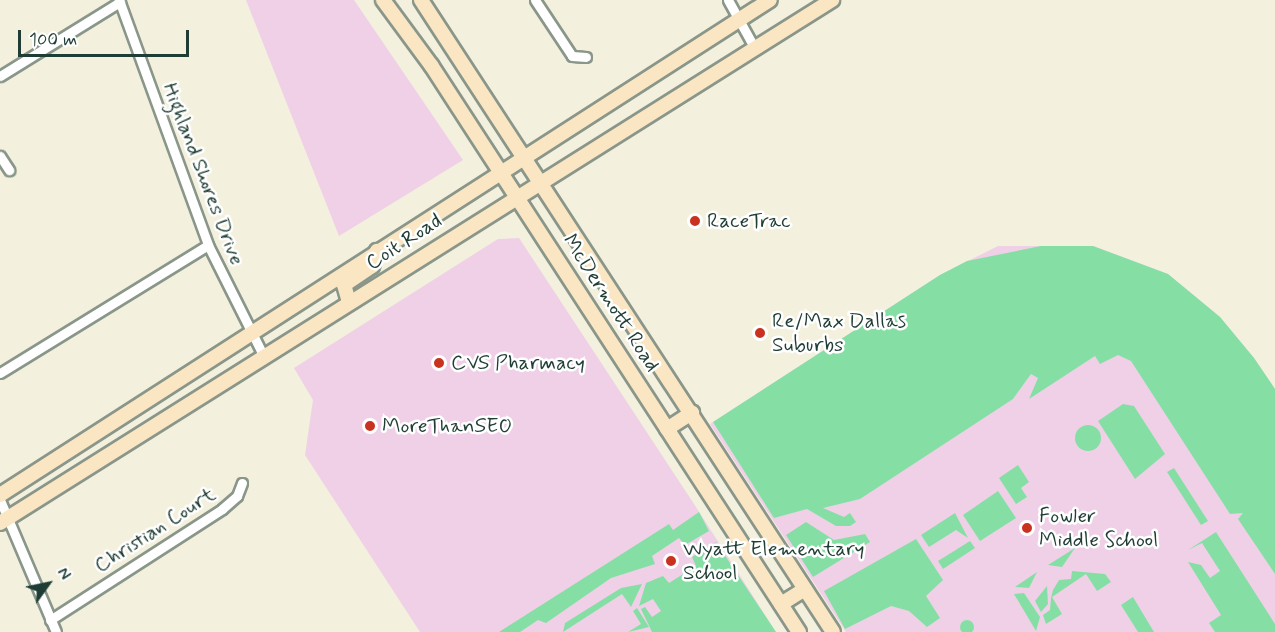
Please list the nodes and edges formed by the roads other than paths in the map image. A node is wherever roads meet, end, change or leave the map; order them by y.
1 (383, 0) edge
2 (421, 0) edge
3 (535, 0) edge
4 (728, 0) edge
5 (770, 0) edge
6 (832, 0) edge
7 (119, 1) edge
8 (740, 19) junction
9 (754, 46) junction
10 (586, 57) dead end
11 (0, 76) edge
12 (0, 156) edge
13 (528, 157) junction
14 (9, 170) dead end
15 (501, 173) junction
16 (543, 180) junction
17 (516, 196) junction
18 (208, 245) junction
19 (377, 251) junction
20 (349, 302) junction
21 (252, 331) junction
22 (264, 357) junction
23 (0, 373) edge
24 (692, 412) junction
25 (667, 429) junction
26 (242, 483) dead end
27 (0, 495) edge
28 (0, 500) edge
29 (2, 520) edge
30 (805, 589) junction
31 (781, 604) junction
32 (50, 620) junction
33 (56, 632) edge
34 (799, 632) edge
35 (832, 632) edge

1 - 15 main road, McDermott Road
2 - 13 main road, McDermott Road
3 - 10 street
4 - 8 street
5 - 8 main road, Coit Road
6 - 9 main road, Coit Road
7 - 11 street
7 - 18 street, Highland Shores Drive
8 - 9 street
8 - 13 main road, Coit Road
9 - 16 main road, Coit Road
12 - 14 street
13 - 15 main road, Coit Road
13 - 16 main road, McDermott Road
15 - 17 main road, McDermott Road
15 - 19 main road, Coit Road
16 - 17 main road, Coit Road
16 - 24 main road, McDermott Road
17 - 20 main road, Coit Road
17 - 25 main road, McDermott Road
18 - 21 street, Highland Shores Drive
18 - 23 street
19 - 20 main road
19 - 21 main road, Coit Road
20 - 22 main road, Coit Road
21 - 22 street, Highland Shores Drive
21 - 27 main road, Coit Road
22 - 29 main road, Coit Road
24 - 25 main road
24 - 30 main road, McDermott Road
25 - 31 main road, McDermott Road
26 - 32 street, Christian Court
28 - 29 street
29 - 32 street
30 - 31 main road
30 - 35 main road, McDermott Road
31 - 34 main road, McDermott Road
32 - 33 street

